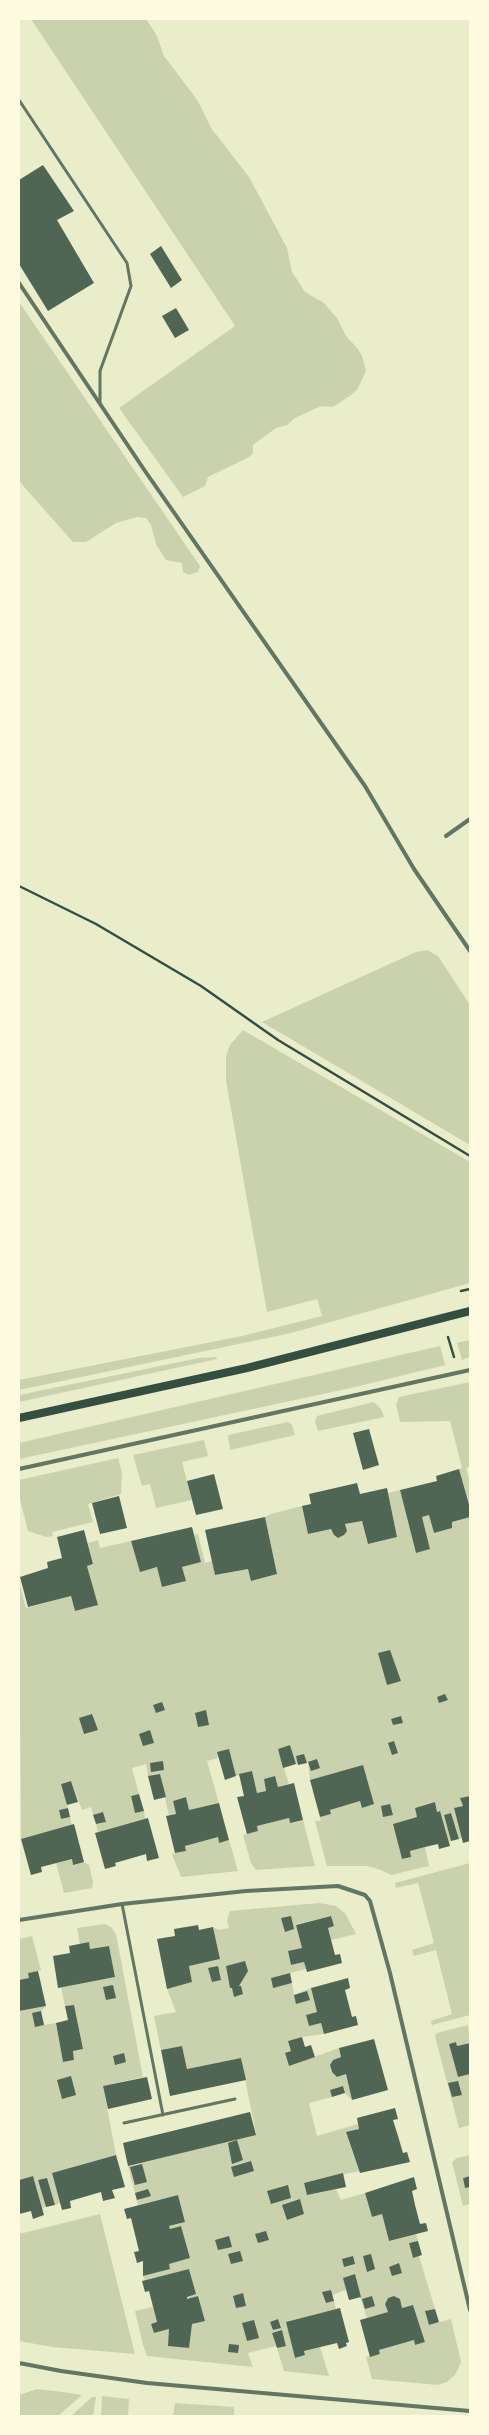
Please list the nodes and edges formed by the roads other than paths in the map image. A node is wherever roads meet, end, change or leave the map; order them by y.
1 (19, 100) edge
2 (19, 283) edge
3 (100, 404) junction
4 (470, 819) edge
5 (446, 836) dead end
6 (470, 952) edge
7 (470, 1311) edge
8 (470, 1370) edge
9 (19, 1418) edge
10 (19, 1469) edge
11 (122, 1904) junction
12 (19, 1920) edge
13 (235, 2099) dead end
14 (163, 2114) junction
15 (124, 2123) dead end
16 (470, 2310) edge
17 (19, 2363) edge
18 (470, 2411) edge

1 - 3 lane
2 - 3 street
3 - 6 street
4 - 5 street
7 - 9 main road
8 - 10 street
11 - 12 street
11 - 14 lane
11 - 16 street
13 - 14 lane
14 - 15 lane
17 - 18 street

